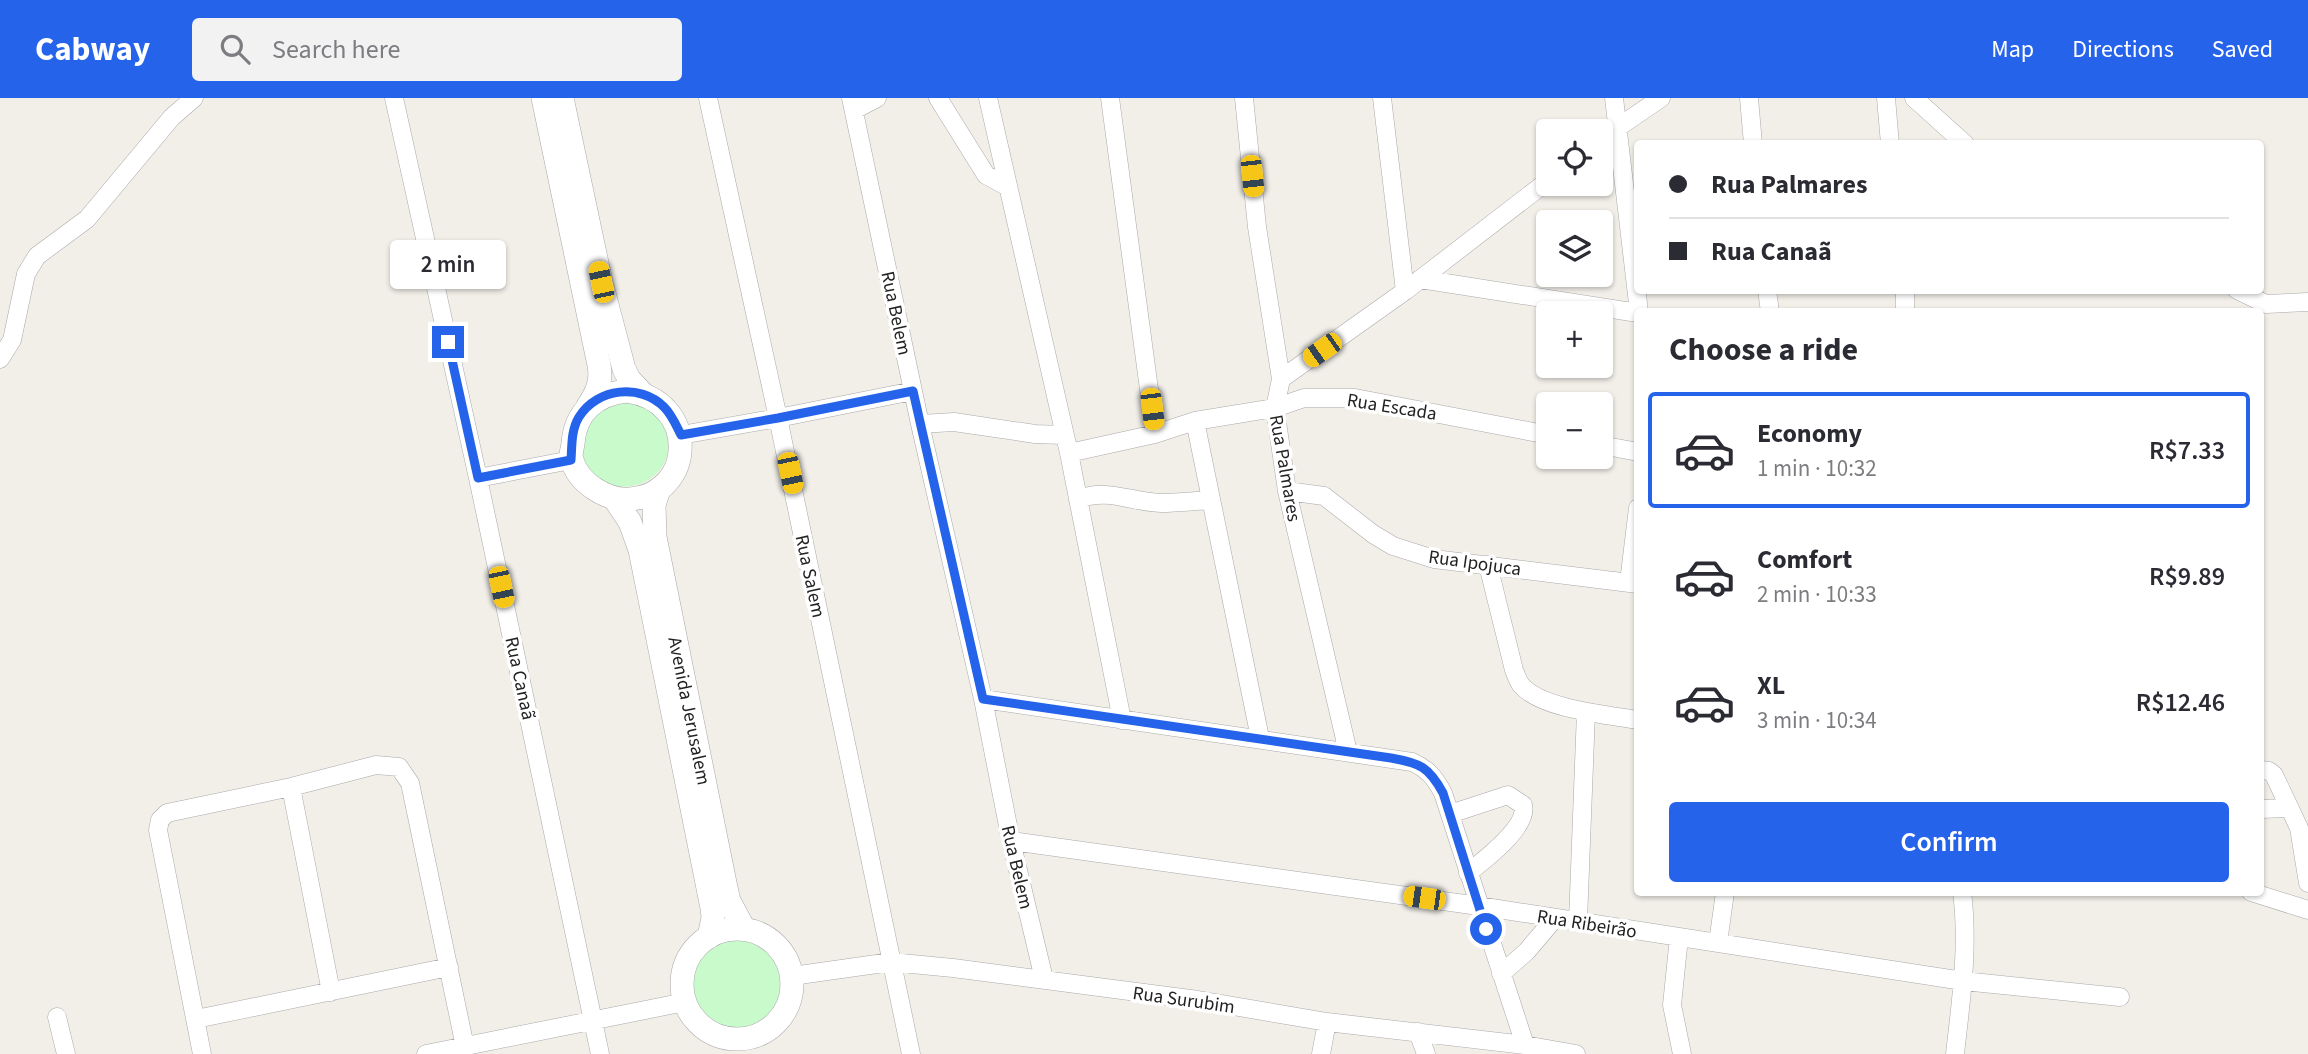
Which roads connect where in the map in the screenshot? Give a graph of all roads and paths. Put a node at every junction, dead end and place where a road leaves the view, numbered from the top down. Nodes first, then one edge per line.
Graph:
1 (194, 98) edge
2 (394, 98) edge
3 (543, 98) edge
4 (562, 98) edge
5 (708, 98) edge
6 (877, 98) edge
7 (938, 98) edge
8 (988, 98) edge
9 (1110, 98) edge
10 (1244, 98) edge
11 (1382, 98) edge
12 (1614, 98) edge
13 (1661, 98) edge
14 (1749, 98) edge
15 (1886, 98) edge
16 (1914, 98) edge
17 (852, 104) edge
18 (1618, 127) junction
19 (1613, 131) edge
20 (1753, 140) edge
21 (1890, 140) edge
22 (1961, 140) edge
23 (1008, 187) junction
24 (1536, 190) edge
25 (1634, 275) edge
26 (1420, 279) junction
27 (1405, 290) junction
28 (2242, 294) edge
29 (2308, 302) edge
30 (2260, 308) edge
31 (1634, 311) edge
32 (0, 359) edge
33 (1281, 379) junction
34 (913, 391) junction
35 (642, 393) junction
36 (588, 406) junction
37 (1275, 408) junction
38 (778, 418) junction
39 (1195, 421) junction
40 (920, 425) junction
41 (1536, 433) edge
42 (1155, 434) junction
43 (681, 435) junction
44 (1063, 435) junction
45 (1613, 447) edge
46 (1634, 451) edge
47 (1069, 453) junction
48 (571, 460) junction
49 (478, 478) junction
50 (659, 489) junction
51 (1287, 491) junction
52 (614, 498) junction
53 (1078, 499) junction
54 (1211, 500) junction
55 (1488, 565) junction
56 (1633, 583) edge
57 (664, 629) junction
58 (983, 699) junction
59 (1586, 712) junction
60 (1634, 719) edge
61 (1122, 720) junction
62 (1260, 738) junction
63 (1348, 752) junction
64 (2264, 770) edge
65 (291, 787) junction
66 (699, 802) junction
67 (2288, 808) junction
68 (2264, 809) edge
69 (1450, 814) junction
70 (1012, 841) junction
71 (1468, 873) junction
72 (2308, 883) edge
73 (1724, 896) edge
74 (1963, 896) edge
75 (2264, 896) edge
76 (1479, 906) junction
77 (2308, 910) edge
78 (1555, 918) junction
79 (1578, 921) junction
80 (744, 929) junction
81 (709, 937) junction
82 (1678, 937) junction
83 (1718, 943) junction
84 (891, 962) junction
85 (449, 967) junction
86 (1501, 974) junction
87 (792, 976) junction
88 (1044, 979) junction
89 (1963, 981) junction
90 (331, 992) junction
91 (2120, 997) dead end
92 (685, 1002) junction
93 (57, 1017) dead end
94 (196, 1019) junction
95 (593, 1022) junction
96 (1327, 1022) junction
97 (768, 1030) junction
98 (1418, 1032) junction
99 (1525, 1045) junction
100 (730, 1046) edge
101 (465, 1047) junction
102 (1487, 1048) edge
103 (437, 1053) edge
104 (66, 1054) edge
105 (202, 1054) edge
106 (600, 1054) edge
107 (767, 1054) edge
108 (911, 1054) edge
109 (1321, 1054) edge
110 (1426, 1054) edge
111 (1576, 1054) edge
112 (1682, 1054) edge
113 (1955, 1054) edge

1 - 32 street
2 - 49 street, Rua Canaã
3 - 36 street
4 - 35 street
5 - 38 street, Rua Salem
6 - 17 street
7 - 23 street
8 - 23 street
9 - 42 street
10 - 33 street, Rua Palmares
11 - 27 street
12 - 18 street
13 - 18 street
14 - 20 street
15 - 21 street
16 - 22 street
17 - 34 street, Rua Belem
18 - 19 street
18 - 25 street
23 - 44 street
24 - 26 street
26 - 27 street
26 - 31 street
27 - 33 street
28 - 30 street
29 - 30 street
33 - 37 street, Rua Palmares
34 - 38 street
34 - 40 street, Rua Belem
35 - 36 street
35 - 43 street
36 - 48 street
37 - 39 street, Rua Escada
37 - 41 street, Rua Escada
37 - 51 street, Rua Palmares
38 - 43 street
38 - 84 street, Rua Salem
39 - 42 street, Rua Escada
39 - 54 street
40 - 44 street
40 - 58 street, Rua Belem
42 - 47 street, Rua Escada
43 - 50 street, Avenida Jerusalem
44 - 47 street
45 - 46 street
47 - 53 street
48 - 49 street
48 - 52 street, Avenida Jerusalem
49 - 95 street, Rua Canaã
50 - 52 street
50 - 57 street, Avenida Jerusalem
51 - 55 street, Rua Ipojuca
51 - 63 street, Rua Palmares
52 - 57 street, Avenida Jerusalem
53 - 54 street
53 - 61 street
54 - 62 street
55 - 56 street, Rua Ipojuca
55 - 59 street
57 - 66 street, Avenida Jerusalem
58 - 61 street
58 - 70 street, Rua Belem
59 - 60 street
59 - 79 street
61 - 62 street
62 - 63 street
63 - 69 street
64 - 67 street
65 - 85 street
65 - 90 street
65 - 94 street
66 - 80 street, Avenida Jerusalem
66 - 81 street, Avenida Jerusalem
67 - 68 street
67 - 72 street
69 - 71 street
69 - 71 street
70 - 76 street, Rua Ribeirão
70 - 88 street, Rua Belem
71 - 76 street
73 - 83 street
74 - 89 street
75 - 77 street
76 - 78 street, Rua Ribeirão
76 - 86 street
78 - 79 street, Rua Ribeirão
78 - 86 street
79 - 82 street, Rua Ribeirão
80 - 81 street
80 - 87 street
81 - 92 street
82 - 83 street, Rua Ribeirão
82 - 112 street
83 - 89 street, Rua Ribeirão
84 - 87 street, Rua Surubim
84 - 88 street, Rua Surubim
84 - 108 street, Rua Salem
85 - 90 street
85 - 101 street
86 - 99 street
87 - 97 street
88 - 96 street, Rua Surubim
89 - 91 street, Rua Ribeirão
89 - 113 street
90 - 94 street
92 - 95 street
92 - 100 street
93 - 104 street
94 - 105 street
95 - 101 street
95 - 106 street, Rua Canaã
96 - 98 street, Rua Surubim
96 - 109 street
97 - 100 street
97 - 107 street
98 - 102 street, Rua Surubim
98 - 110 street
99 - 102 street, Rua Surubim
99 - 111 street, Rua Surubim
101 - 103 street

